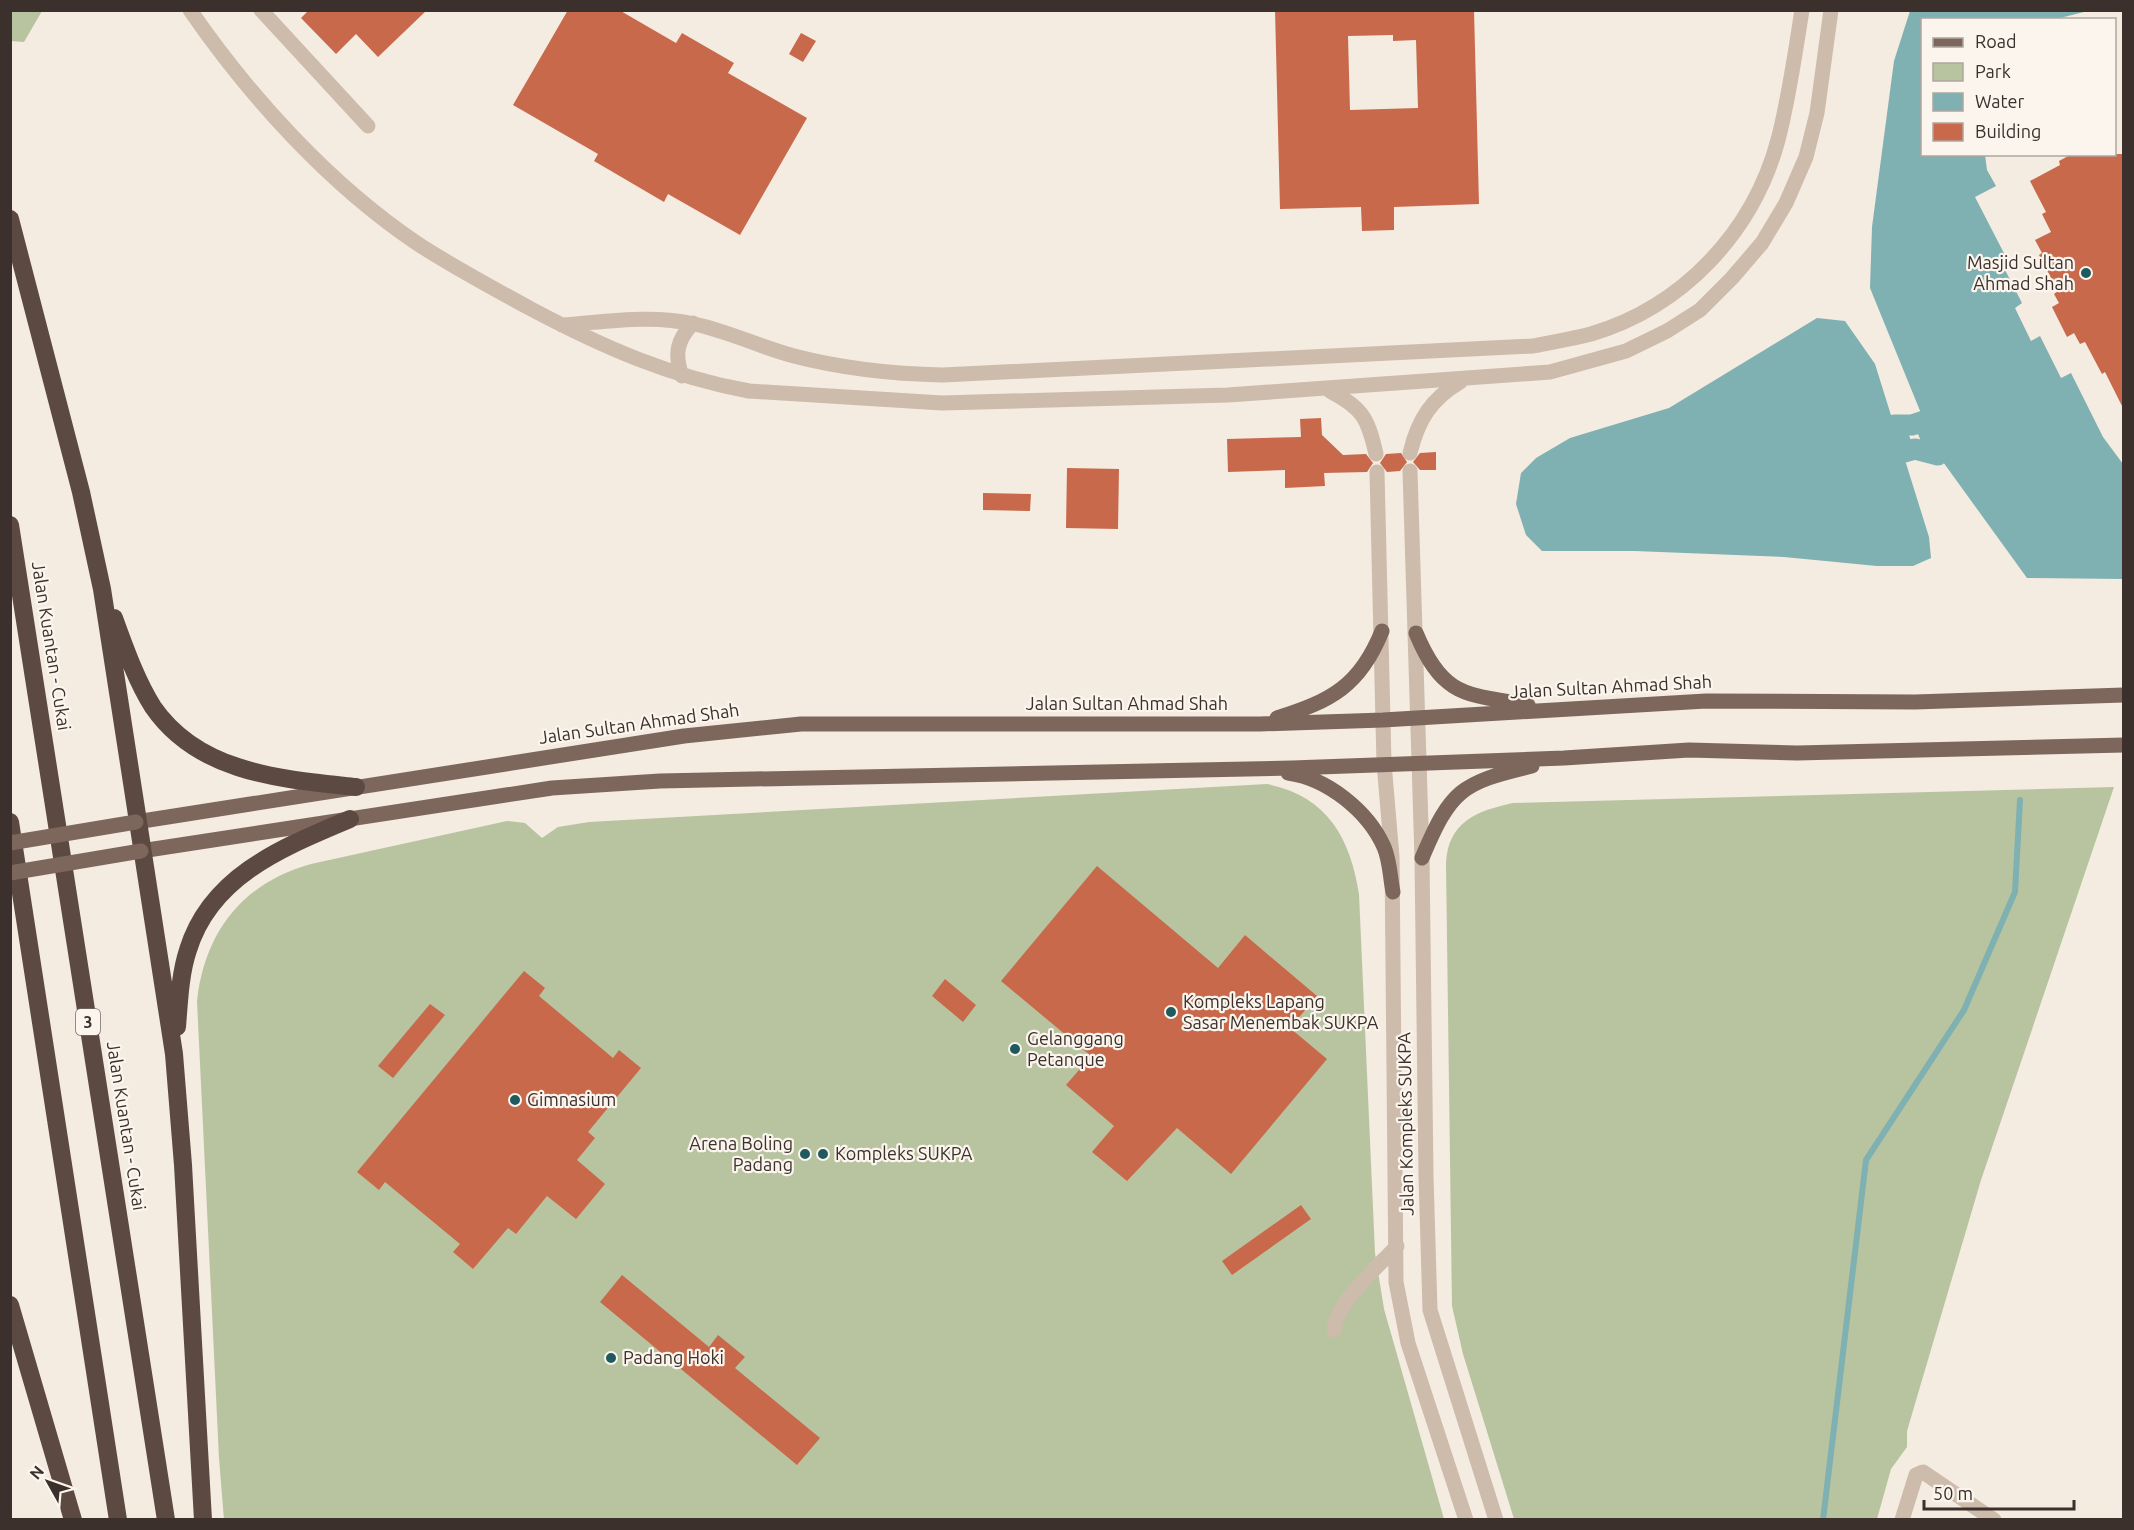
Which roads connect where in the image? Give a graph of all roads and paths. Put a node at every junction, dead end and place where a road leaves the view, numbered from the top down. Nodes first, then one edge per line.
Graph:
1 (190, 10) edge
2 (261, 10) edge
3 (1802, 10) edge
4 (1831, 10) edge
5 (368, 126) dead end
6 (10, 219) edge
7 (693, 323) junction
8 (562, 325) junction
9 (682, 376) junction
10 (1462, 380) junction
11 (1328, 390) junction
12 (1410, 453) dead end
13 (1376, 454) dead end
14 (1410, 471) dead end
15 (1377, 472) dead end
16 (10, 525) edge
17 (102, 589) junction
18 (1382, 631) junction
19 (1416, 633) junction
20 (2124, 695) edge
21 (1554, 709) junction
22 (1418, 718) junction
23 (1383, 720) junction
24 (1260, 723) junction
25 (2124, 745) edge
26 (1564, 758) junction
27 (1420, 762) junction
28 (1384, 764) junction
29 (1253, 769) junction
30 (356, 787) junction
31 (350, 819) junction
32 (10, 822) edge
33 (136, 822) junction
34 (10, 843) edge
35 (141, 851) junction
36 (1422, 858) junction
37 (10, 873) edge
38 (1393, 892) junction
39 (174, 1054) junction
40 (1396, 1246) junction
41 (10, 1305) edge
42 (1334, 1330) dead end
43 (73, 1520) edge
44 (118, 1520) edge
45 (166, 1520) edge
46 (203, 1520) edge
47 (1466, 1520) edge
48 (1496, 1520) edge
49 (1902, 1520) edge
50 (1994, 1520) edge

1 - 8 street
2 - 5 street
3 - 7 street
4 - 10 street
6 - 17 highway
7 - 8 street
7 - 9 street
8 - 9 street
9 - 11 street
10 - 11 street
10 - 12 street
11 - 13 street
14 - 19 street, Jalan Kompleks SUKPA
15 - 18 street, Jalan Kompleks SUKPA
16 - 45 highway, Jalan Kuantan - Cukai / 3
17 - 30 highway
17 - 33 highway
18 - 23 street, Jalan Kompleks SUKPA
18 - 24 main road
19 - 21 main road
19 - 22 street, Jalan Kompleks SUKPA
20 - 21 main road, Jalan Sultan Ahmad Shah
21 - 22 main road, Jalan Sultan Ahmad Shah
22 - 23 main road, Jalan Sultan Ahmad Shah
22 - 27 street, Jalan Kompleks SUKPA
23 - 24 main road, Jalan Sultan Ahmad Shah
23 - 28 street, Jalan Kompleks SUKPA
24 - 30 main road, Jalan Sultan Ahmad Shah
25 - 26 main road
26 - 27 main road
26 - 36 main road
27 - 28 main road
27 - 36 street, Jalan Kompleks SUKPA
28 - 29 main road
28 - 38 street, Jalan Kompleks SUKPA
29 - 31 main road
29 - 38 main road
30 - 33 main road, Jalan Sultan Ahmad Shah
31 - 35 main road
31 - 39 highway
32 - 44 highway
33 - 34 main road, Jalan Sultan Ahmad Shah, bridge
33 - 35 highway
35 - 37 main road, bridge
35 - 39 highway
36 - 48 street, Jalan Kompleks SUKPA
38 - 40 street, Jalan Kompleks SUKPA
39 - 46 highway
40 - 42 street
40 - 47 street, Jalan Kompleks SUKPA
41 - 43 highway
49 - 50 street

